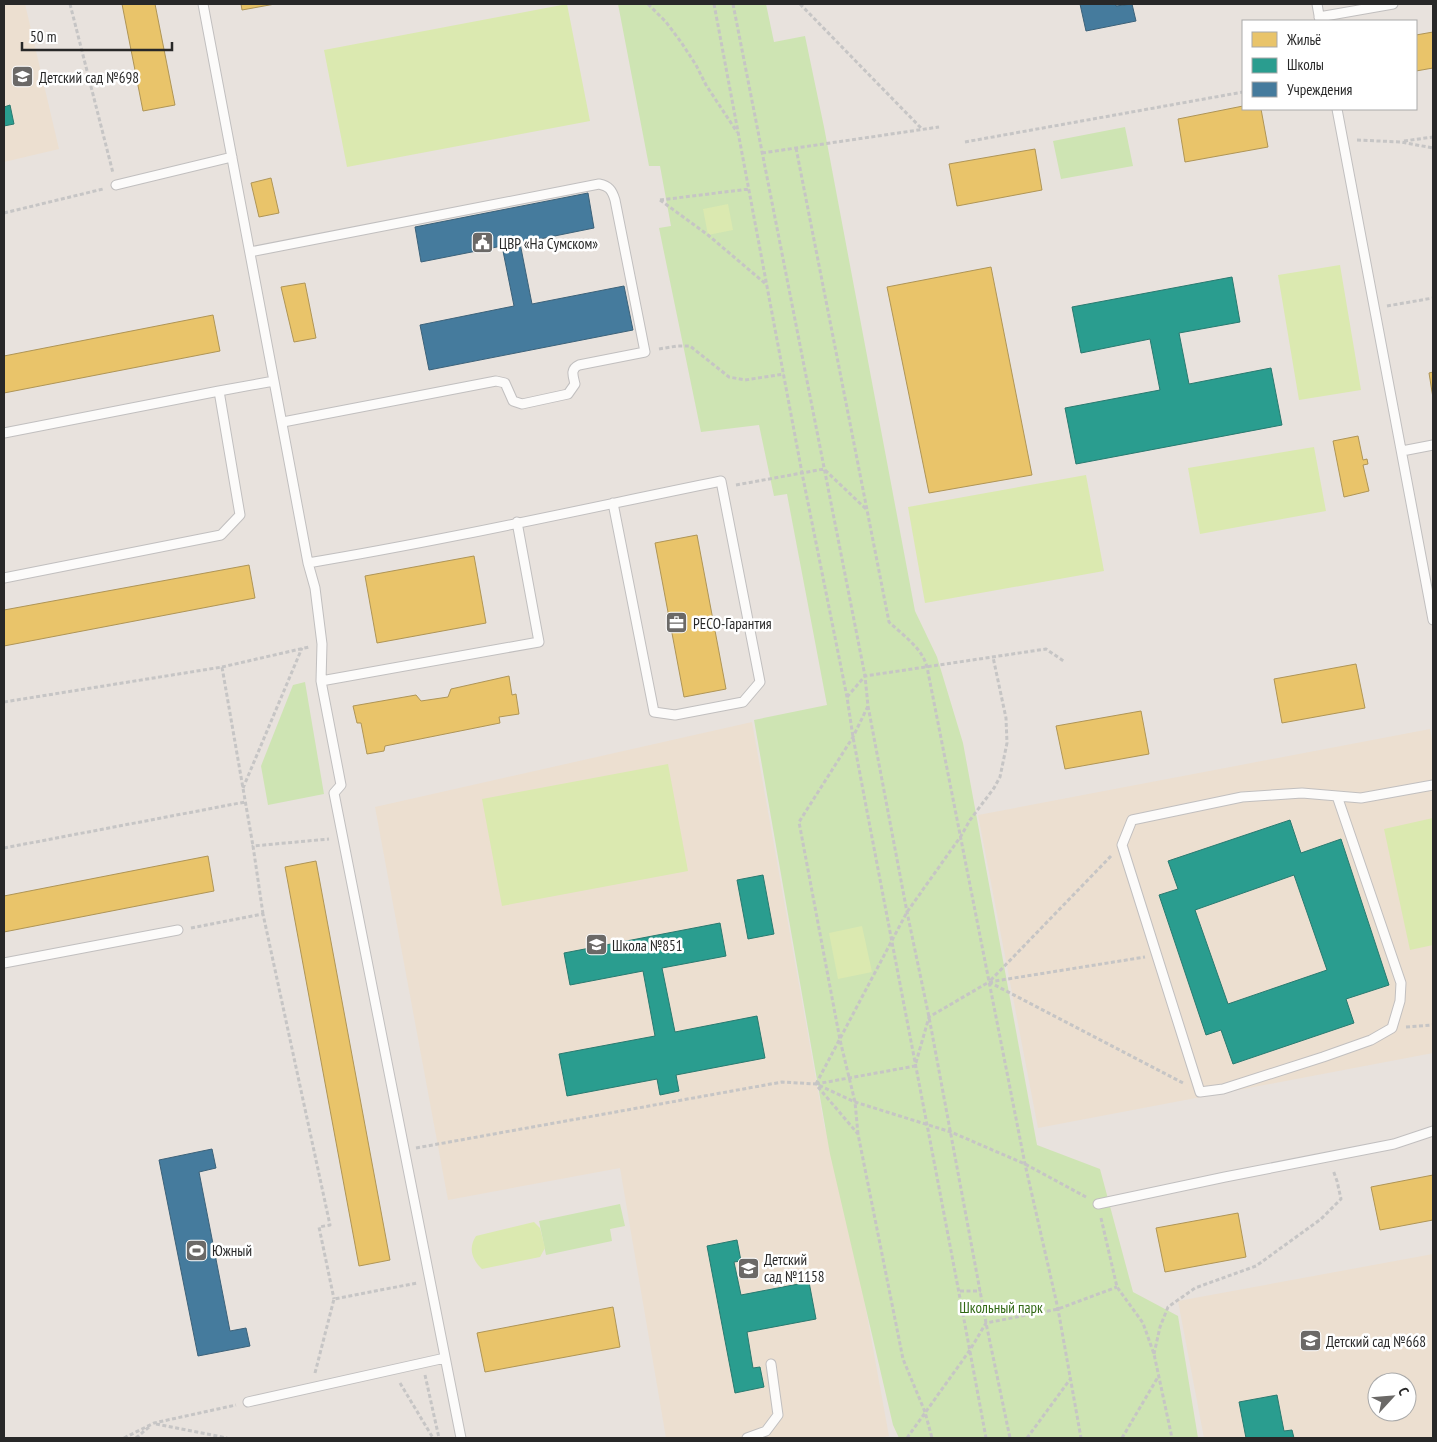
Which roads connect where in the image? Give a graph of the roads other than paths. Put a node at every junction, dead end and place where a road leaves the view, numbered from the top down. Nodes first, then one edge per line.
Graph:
1 (203, 4) edge
2 (1317, 4) edge
3 (1393, 4) edge
4 (1320, 19) edge
5 (1337, 110) edge
6 (232, 157) junction
7 (116, 185) road end
8 (250, 252) junction
9 (274, 381) junction
10 (219, 391) junction
11 (283, 422) junction
12 (4, 433) edge
13 (1433, 445) edge
14 (1402, 451) junction
15 (613, 503) junction
16 (517, 522) junction
17 (308, 563) junction
18 (4, 578) edge
19 (1431, 595) edge
20 (1433, 620) edge
21 (321, 681) junction
22 (1433, 786) edge
23 (1337, 796) junction
24 (178, 930) road end
25 (4, 963) edge
26 (1433, 1131) edge
27 (1098, 1204) road end
28 (445, 1358) junction
29 (771, 1364) dead end
30 (248, 1402) road end
31 (461, 1438) edge
32 (748, 1438) edge

1 - 6 lane
2 - 4 lane
3 - 4 lane
5 - 14 lane
6 - 7 lane
6 - 8 lane
8 - 9 lane
8 - 11 lane
9 - 10 lane
9 - 11 lane
10 - 12 lane
10 - 18 lane
11 - 17 lane
13 - 14 lane
14 - 19 lane
15 - 15 lane
15 - 16 lane
16 - 17 lane
16 - 21 lane
17 - 21 lane
19 - 20 lane
21 - 28 lane
22 - 23 lane
23 - 23 lane
24 - 25 lane
26 - 27 lane
28 - 30 lane
28 - 31 lane
29 - 32 lane

